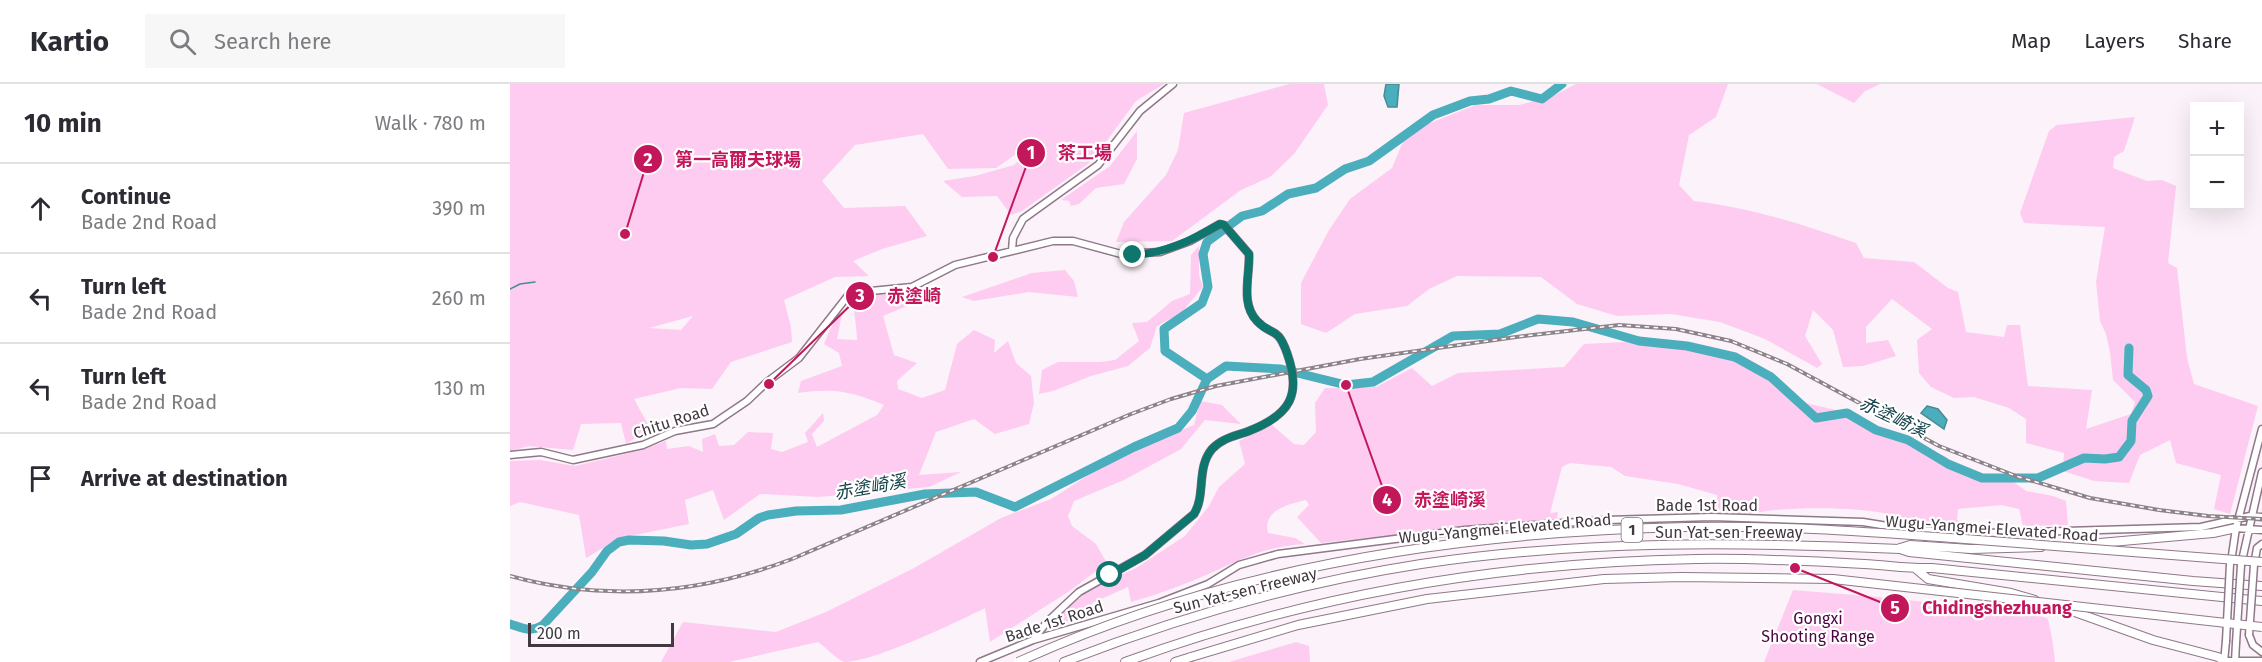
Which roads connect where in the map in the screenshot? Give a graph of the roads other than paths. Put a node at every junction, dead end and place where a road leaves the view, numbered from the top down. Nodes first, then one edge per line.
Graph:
1 (1173, 84) edge
2 (1012, 250) junction
3 (2262, 429) edge
4 (510, 455) edge
5 (2262, 472) edge
6 (2250, 516) junction
7 (2262, 517) edge
8 (2238, 519) junction
9 (2236, 528) junction
10 (2248, 529) junction
11 (2262, 530) edge
12 (2262, 544) edge
13 (1900, 549) junction
14 (2258, 563) edge
15 (1916, 569) junction
16 (2262, 586) edge
17 (2262, 601) edge
18 (2262, 627) edge
19 (1033, 640) junction
20 (2262, 652) edge
21 (2224, 661) edge
22 (2262, 661) edge
23 (980, 662) edge
24 (1018, 662) edge
25 (1064, 662) edge
26 (1125, 662) edge
27 (1175, 662) edge
28 (2235, 662) edge

1 - 2 street
2 - 4 street, Chitu Road
2 - 19 street, Chitu Road
3 - 8 street
5 - 6 street
6 - 7 street, Bade 1st Road
6 - 8 street, Bade 1st Road
6 - 10 street
8 - 9 street
8 - 19 street, Bade 1st Road
9 - 10 street
9 - 13 highway
9 - 21 street, bridge
10 - 11 street
10 - 28 street, bridge
12 - 14 street
13 - 16 highway, Sun Yat-sen Freeway / 1
13 - 25 highway, Sun Yat-sen Freeway / 1
14 - 20 street, bridge
14 - 24 highway, Wugu-Yangmei Elevated Road / 1, bridge
15 - 17 highway, Sun Yat-sen Freeway / 1
15 - 21 highway
15 - 26 highway, Sun Yat-sen Freeway / 1
18 - 27 highway, bridge
19 - 23 street, Bade 1st Road
21 - 28 street
22 - 28 street

